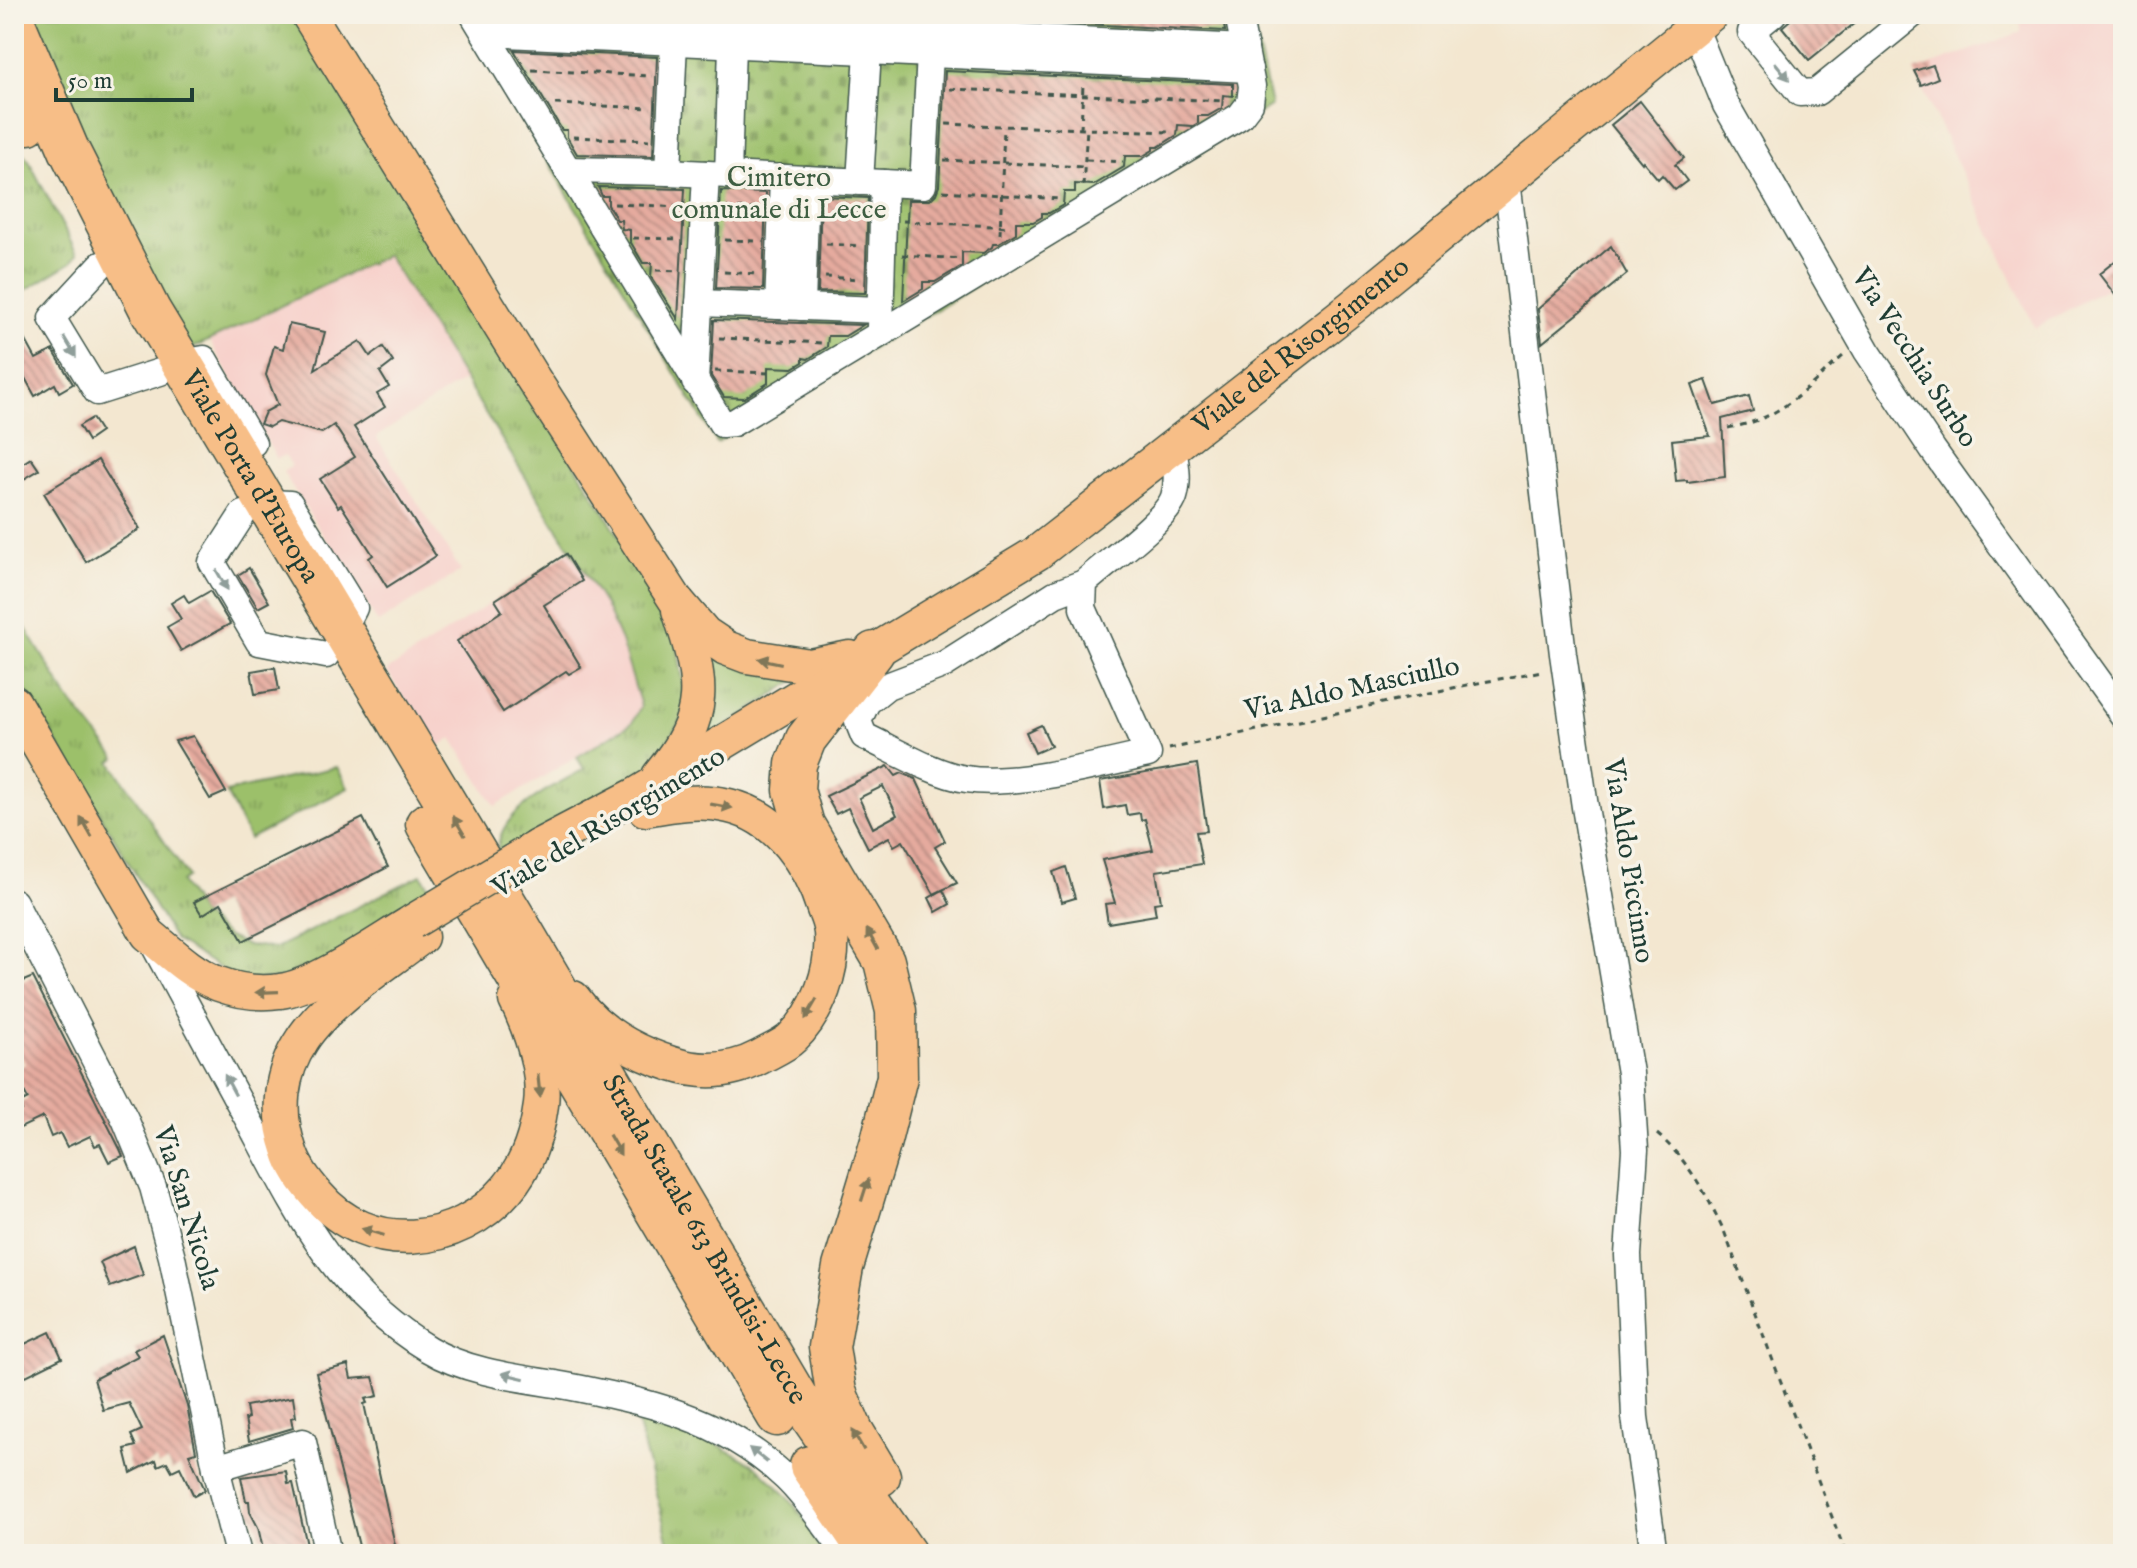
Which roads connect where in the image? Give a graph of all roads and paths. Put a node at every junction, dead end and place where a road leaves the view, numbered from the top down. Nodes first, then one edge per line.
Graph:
1 (27, 14) edge
2 (308, 14) edge
3 (534, 14) edge
4 (1238, 14) edge
5 (1773, 14) edge
6 (1913, 14) edge
7 (1698, 19) edge
8 (14, 21) edge
9 (479, 24) edge
10 (674, 42) junction
11 (732, 45) junction
12 (868, 51) junction
13 (930, 54) junction
14 (1247, 58) junction
15 (1084, 61) junction
16 (506, 68) junction
17 (672, 77) junction
18 (24, 79) edge
19 (928, 88) junction
20 (1082, 96) junction
21 (527, 103) junction
22 (1250, 103) junction
23 (671, 109) junction
24 (22, 116) edge
25 (926, 123) junction
26 (1004, 126) junction
27 (1084, 129) junction
28 (1212, 133) junction
29 (547, 136) junction
30 (669, 141) junction
31 (1003, 162) junction
32 (1084, 167) junction
33 (567, 170) junction
34 (698, 173) junction
35 (795, 178) junction
36 (899, 179) junction
37 (1507, 180) junction
38 (1002, 196) junction
39 (587, 204) junction
40 (1085, 204) junction
41 (697, 207) junction
42 (794, 211) junction
43 (892, 218) junction
44 (1000, 227) junction
45 (1014, 227) dead end
46 (608, 237) junction
47 (696, 239) junction
48 (792, 242) junction
49 (890, 251) junction
50 (999, 262) junction
51 (101, 265) junction
52 (627, 269) junction
53 (694, 271) junction
54 (791, 276) junction
55 (881, 280) junction
56 (699, 303) junction
57 (790, 307) junction
58 (880, 328) junction
59 (697, 337) junction
60 (1861, 340) junction
61 (171, 368) junction
62 (692, 372) junction
63 (812, 375) junction
64 (1728, 428) dead end
65 (1173, 448) junction
66 (1084, 583) junction
67 (675, 599) junction
68 (874, 652) junction
69 (1565, 667) junction
70 (14, 703) edge
71 (2123, 715) edge
72 (1148, 754) junction
73 (640, 802) junction
74 (14, 902) edge
75 (502, 925) junction
76 (416, 930) junction
77 (148, 934) junction
78 (1633, 1113) junction
79 (266, 1153) junction
80 (216, 1468) junction
81 (238, 1554) edge
82 (328, 1554) edge
83 (847, 1554) edge
84 (870, 1554) edge
85 (906, 1554) edge
86 (928, 1554) edge
87 (1654, 1554) edge
88 (1846, 1554) edge

1 - 18 main road
2 - 67 main road
3 - 14 street
4 - 14 street
5 -> 6 street
7 - 37 main road, Viale del Risorgimento
7 - 60 street, Via Vecchia Surbo
8 - 18 highway, Viale Porta d'Europa
9 - 10 street
9 - 16 street
10 - 11 street
10 - 17 street
11 - 12 street
11 - 34 street
12 - 13 street
12 - 36 street
13 - 15 street
13 - 19 street
14 - 15 street
14 - 22 street
15 - 20 path
16 - 17 path
16 - 21 street
17 - 23 street
18 - 24 highway, Viale Porta d'Europa
18 - 61 highway, Viale Porta d'Europa
19 - 20 path
19 - 25 street
20 - 22 path
20 - 27 path
21 - 23 path
21 - 29 street
22 - 28 street
23 - 30 street
24 - 51 highway, Viale Porta d'Europa
25 - 26 path
25 - 36 street
26 - 27 path
26 - 31 path
27 - 28 path
27 - 32 path
28 - 40 street
29 - 30 path
29 - 33 street
30 - 34 street
31 - 32 path
31 - 36 path
31 - 38 path
32 - 40 path
33 - 34 street
33 - 39 street
34 - 35 street
34 - 41 street
35 - 36 street
35 - 42 street
36 - 38 path
36 - 43 street
37 - 65 main road, Viale del Risorgimento
37 - 69 street, Via Aldo Piccinno
38 - 40 path
38 - 44 path
39 - 41 path
39 - 46 street
40 - 50 street
41 - 42 path
41 - 47 street
42 - 43 path
42 - 48 street
43 - 44 path
43 - 49 street
44 - 45 path
44 - 50 path
46 - 47 path
46 - 52 street
47 - 48 path
47 - 53 street
48 - 49 path
48 - 54 street
49 - 50 path
49 - 55 street
49 - 58 street
50 - 58 street
51 - 61 highway, Viale Porta d'Europa
51 -> 61 street
52 - 53 path
52 - 62 street
53 - 54 path
53 - 56 street
53 - 62 street
54 - 55 path
54 - 57 street
55 - 58 street
56 - 57 street
56 - 59 street
57 - 58 street
58 - 59 path
58 - 63 street
59 - 62 street
60 - 64 path
60 - 71 street, Via Vecchia Surbo
61 - 75 highway, Viale Porta d'Europa
62 - 63 path
62 - 63 street
65 - 66 street
65 - 68 main road, Viale del Risorgimento
66 - 72 street
66 - 72 street
68 -> 67 main road
67 - 73 main road
68 - 73 main road, Viale del Risorgimento
86 -> 68 highway
69 - 72 path, Via Aldo Masciullo
69 - 78 street, Via Aldo Piccinno
77 -> 70 main road
73 -> 75 main road
73 - 76 main road, Viale del Risorgimento
74 - 80 street, Via San Nicola
75 -> 76 main road
75 -> 84 highway, Strada Statale 613 Brindisi-Lecce
75 - 85 highway, Strada Statale 613 Brindisi-Lecce
76 -> 77 main road
76 - 79 street
79 -> 77 street
78 - 87 street, Via Aldo Piccinno
78 - 88 path
83 -> 79 street
80 - 81 street, Via San Nicola
80 - 82 street

